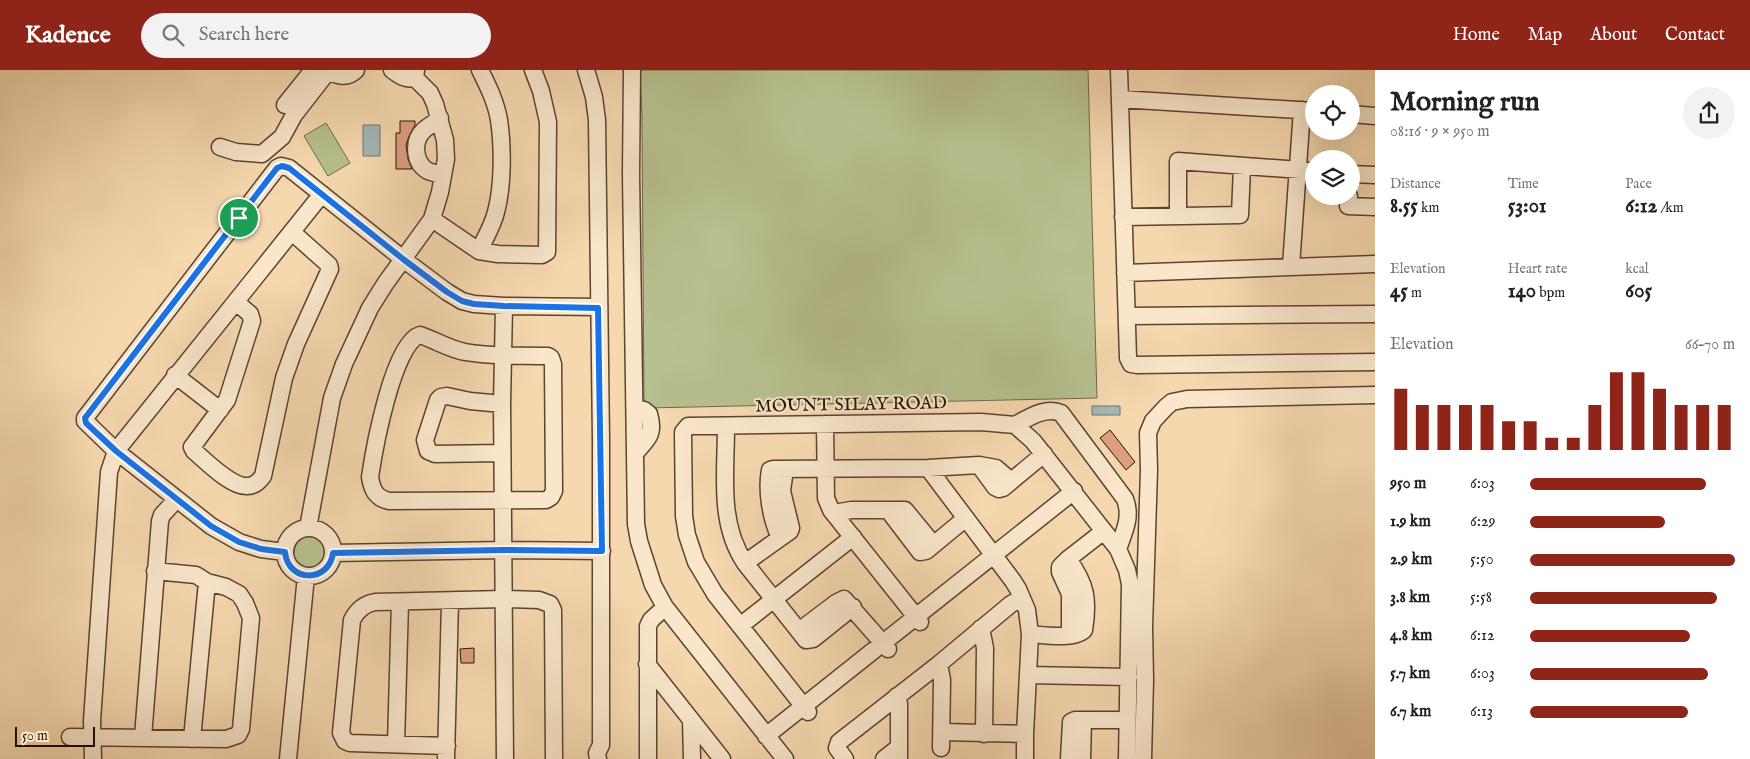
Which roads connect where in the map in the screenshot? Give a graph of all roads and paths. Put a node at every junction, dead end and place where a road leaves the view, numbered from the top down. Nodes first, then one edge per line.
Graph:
1 (324, 70) edge
2 (356, 70) edge
3 (392, 70) edge
4 (480, 70) edge
5 (533, 70) edge
6 (586, 70) edge
7 (632, 70) edge
8 (1119, 70) edge
9 (416, 74) edge
10 (1120, 99) junction
11 (285, 106) dead end
12 (1305, 111) edge
13 (1360, 115) edge
14 (1375, 116) edge
15 (440, 118) junction
16 (1305, 127) edge
17 (220, 146) dead end
18 (1242, 166) junction
19 (1297, 170) junction
20 (1305, 170) edge
21 (1360, 174) edge
22 (443, 175) junction
23 (1375, 175) edge
24 (322, 194) junction
25 (1348, 205) edge
26 (1375, 208) edge
27 (1178, 216) junction
28 (1123, 217) junction
29 (432, 219) junction
30 (292, 232) junction
31 (479, 250) junction
32 (403, 259) junction
33 (1375, 264) edge
34 (1291, 266) junction
35 (1125, 272) junction
36 (236, 302) junction
37 (504, 306) junction
38 (598, 308) junction
39 (1375, 314) edge
40 (1127, 316) junction
41 (502, 356) junction
42 (1375, 362) edge
43 (175, 375) junction
44 (1375, 395) edge
45 (502, 404) junction
46 (220, 410) junction
47 (825, 424) junction
48 (1015, 425) junction
49 (726, 427) junction
50 (116, 451) junction
51 (502, 453) junction
52 (1044, 454) junction
53 (826, 468) junction
54 (928, 468) junction
55 (1076, 494) junction
56 (176, 500) junction
57 (504, 501) junction
58 (834, 513) junction
59 (966, 518) junction
60 (308, 528) junction
61 (1104, 531) junction
62 (852, 537) junction
63 (1118, 549) junction
64 (504, 550) junction
65 (602, 551) junction
66 (285, 552) junction
67 (333, 553) junction
68 (995, 557) junction
69 (745, 563) junction
70 (156, 571) junction
71 (306, 576) junction
72 (207, 582) junction
73 (1022, 598) junction
74 (504, 599) junction
75 (773, 600) junction
76 (450, 601) junction
77 (400, 602) junction
78 (665, 607) junction
79 (918, 619) junction
80 (740, 626) junction
81 (981, 628) junction
82 (1030, 634) junction
83 (886, 646) junction
84 (647, 664) junction
85 (939, 664) junction
86 (1028, 676) junction
87 (1128, 677) junction
88 (897, 696) junction
89 (806, 709) junction
90 (691, 720) junction
91 (1083, 720) junction
92 (1128, 720) junction
93 (984, 734) junction
94 (1024, 734) junction
95 (92, 736) junction
96 (70, 737) dead end
97 (144, 737) junction
98 (192, 739) junction
99 (769, 739) junction
100 (396, 744) junction
101 (446, 752) edge
102 (899, 753) edge
103 (93, 759) edge
104 (288, 759) edge
105 (505, 759) edge
106 (554, 759) edge
107 (598, 759) edge
108 (648, 759) edge
109 (692, 759) edge
110 (722, 759) edge
111 (785, 759) edge
112 (845, 759) edge
113 (884, 759) edge
114 (1025, 759) edge
115 (1069, 759) edge
116 (1082, 759) edge
117 (1127, 759) edge
118 (1143, 759) edge

1 - 2 street
1 - 11 street
1 - 17 street
3 - 9 street
4 - 31 street
5 - 31 street
6 - 38 street
7 - 78 street
8 - 10 street
9 - 15 street
10 - 12 street
10 - 28 street
13 - 14 street
15 - 22 street
15 - 22 street
16 - 19 street
18 - 19 street
18 - 27 street
18 - 27 street
19 - 20 street
19 - 34 street
21 - 23 street
22 - 29 street
24 - 30 street
24 - 32 street
24 - 50 street
25 - 26 street
27 - 28 street
28 - 35 street
29 - 31 street
29 - 32 street
30 - 36 street
30 - 46 street
32 - 37 street
32 - 60 street
33 - 34 street
34 - 35 street
35 - 40 street
36 - 43 street
36 - 46 street
37 - 38 street
37 - 41 street
38 - 65 street
39 - 40 street
40 - 42 street
41 - 45 street
41 - 57 street
41 - 57 street
43 - 46 street
43 - 50 street
44 - 118 street
45 - 51 street
45 - 51 street
47 - 48 street, MOUNT SILAY ROAD
47 - 49 street, MOUNT SILAY ROAD
47 - 53 street
48 - 52 street
48 - 63 street
49 - 69 street
49 - 80 street, MOUNT SILAY ROAD
50 - 56 street
50 - 95 street
51 - 57 street
52 - 54 street
52 - 55 street
53 - 54 street
53 - 58 street
53 - 69 street
54 - 59 street
55 - 61 street
55 - 68 street
56 - 66 street
56 - 70 street
57 - 64 street
58 - 59 street
58 - 62 street
59 - 68 street
60 - 66 street
60 - 67 street
61 - 63 street
61 - 82 street
62 - 75 street
62 - 79 street
63 - 87 street
64 - 65 street
64 - 67 street
64 - 74 street
65 - 107 street
66 - 71 street
67 - 71 street
68 - 73 street
68 - 79 street
69 - 75 street
70 - 72 street
70 - 97 street
71 - 104 street
72 - 98 street
72 - 98 street
73 - 81 street
73 - 82 street
74 - 76 street
74 - 105 street
74 - 106 street
75 - 80 street
75 - 83 street
76 - 77 street
76 - 101 street
77 - 100 street
77 - 100 street
78 - 84 street
78 - 99 street
79 - 83 street
80 - 89 street
81 - 85 street
81 - 93 street
82 - 86 street
83 - 89 street
84 - 90 street
84 - 108 street
85 - 88 street
85 - 93 street
86 - 87 street
86 - 94 street
87 - 92 street
88 - 102 street
88 - 112 street
89 - 99 street
90 - 109 street
90 - 110 street
91 - 92 street
91 - 115 street
91 - 116 street
92 - 117 street
93 - 94 street
94 - 114 street
95 - 96 street
95 - 97 street
95 - 103 street
97 - 98 street
99 - 111 street
100 - 101 street
102 - 113 street

